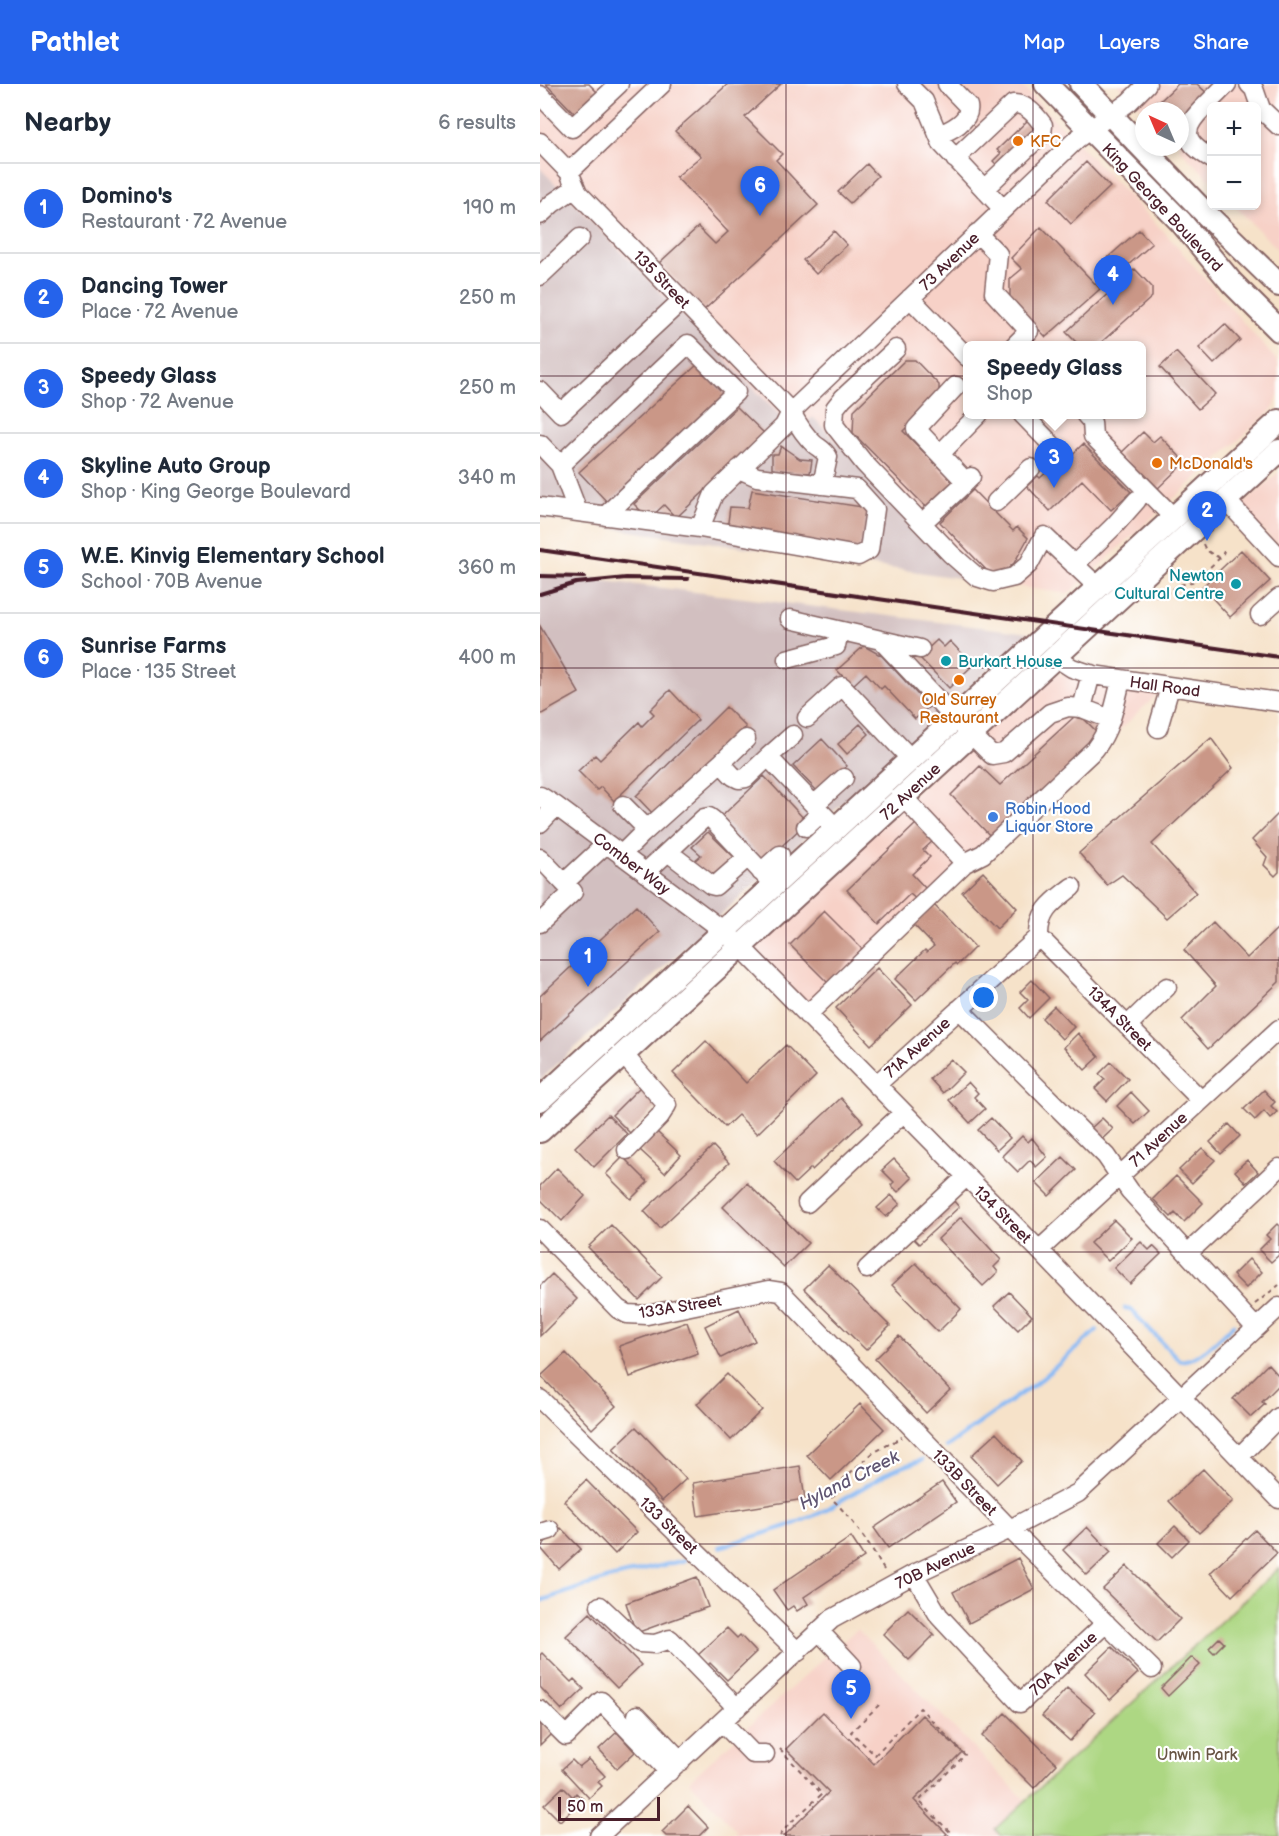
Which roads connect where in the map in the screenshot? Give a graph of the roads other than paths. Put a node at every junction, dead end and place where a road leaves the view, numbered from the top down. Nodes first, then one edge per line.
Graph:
1 (662, 84) edge
2 (907, 84) edge
3 (947, 84) edge
4 (1046, 84) edge
5 (1081, 84) edge
6 (1227, 84) edge
7 (1249, 84) edge
8 (609, 87) edge
9 (1152, 92) edge
10 (540, 95) edge
11 (1257, 102) edge
12 (1111, 115) junction
13 (1261, 118) edge
14 (1279, 126) edge
15 (1091, 129) junction
16 (938, 135) junction
17 (540, 142) edge
18 (1207, 156) edge
19 (955, 159) junction
20 (572, 180) junction
21 (984, 189) junction
22 (1207, 206) edge
23 (1003, 209) junction
24 (1211, 210) edge
25 (540, 215) edge
26 (977, 233) junction
27 (580, 238) dead end
28 (540, 276) edge
29 (1279, 285) edge
30 (910, 298) junction
31 (682, 300) junction
32 (1279, 330) edge
33 (1018, 341) edge
34 (896, 349) dead end
35 (963, 353) edge
36 (826, 378) junction
37 (956, 386) dead end
38 (540, 391) edge
39 (843, 398) junction
40 (791, 412) junction
41 (974, 419) edge
42 (1027, 419) edge
43 (1077, 419) edge
44 (1089, 419) edge
45 (1279, 421) edge
46 (1093, 436) junction
47 (540, 444) edge
48 (1055, 448) dead end
49 (1279, 451) edge
50 (940, 454) junction
51 (560, 465) junction
52 (1030, 468) dead end
53 (739, 469) junction
54 (822, 485) junction
55 (1137, 500) dead end
56 (1226, 500) junction
57 (996, 502) dead end
58 (540, 507) edge
59 (578, 512) junction
60 (605, 516) junction
61 (1174, 518) junction
62 (922, 523) junction
63 (700, 528) junction
64 (1279, 557) edge
65 (1074, 565) junction
66 (1098, 587) junction
67 (1279, 598) edge
68 (1260, 615) dead end
69 (790, 619) dead end
70 (839, 630) junction
71 (881, 640) junction
72 (920, 649) dead end
73 (1055, 657) junction
74 (787, 659) dead end
75 (1091, 674) junction
76 (1121, 680) junction
77 (1170, 687) junction
78 (1279, 702) edge
79 (1082, 708) junction
80 (951, 714) junction
81 (807, 718) dead end
82 (1110, 719) junction
83 (1158, 728) dead end
84 (793, 735) dead end
85 (971, 735) junction
86 (746, 740) dead end
87 (768, 757) junction
88 (911, 759) junction
89 (721, 763) junction
90 (844, 778) dead end
91 (540, 796) edge
92 (903, 797) junction
93 (623, 805) dead end
94 (556, 806) junction
95 (824, 815) junction
96 (540, 822) edge
97 (806, 827) dead end
98 (647, 829) junction
99 (606, 844) junction
100 (668, 852) junction
101 (621, 855) junction
102 (780, 855) dead end
103 (748, 857) junction
104 (540, 858) edge
105 (965, 863) junction
106 (645, 873) junction
107 (768, 878) junction
108 (564, 883) junction
109 (1071, 887) dead end
110 (540, 923) edge
111 (724, 931) junction
112 (1039, 937) junction
113 (741, 947) junction
114 (1167, 987) dead end
115 (959, 1010) junction
116 (807, 1015) junction
117 (1127, 1026) junction
118 (1279, 1029) edge
119 (623, 1054) junction
120 (876, 1085) junction
121 (540, 1100) edge
122 (1200, 1100) junction
123 (903, 1113) junction
124 (540, 1131) edge
125 (627, 1150) dead end
126 (1279, 1168) edge
127 (1119, 1175) junction
128 (966, 1177) junction
129 (807, 1203) dead end
130 (543, 1239) edge
131 (1039, 1250) junction
132 (1188, 1253) junction
133 (867, 1269) dead end
134 (781, 1292) joint
135 (1279, 1307) edge
136 (1256, 1328) junction
137 (1180, 1397) junction
138 (540, 1399) edge
139 (1279, 1417) edge
140 (1239, 1457) junction
141 (1279, 1498) edge
142 (1010, 1529) junction
143 (914, 1574) junction
144 (600, 1606) dead end
145 (1106, 1623) junction
146 (819, 1631) junction
147 (798, 1652) junction
148 (852, 1666) dead end
149 (1152, 1669) dead end
150 (737, 1708) junction
151 (540, 1710) edge
152 (637, 1716) dead end
153 (722, 1722) junction
154 (772, 1752) road end
155 (675, 1767) junction
156 (599, 1836) edge

1 - 20 street
2 - 16 street
3 - 16 street
4 - 15 main road, King George Boulevard
5 - 12 main road, King George Boulevard
6 - 18 street
7 - 11 street
8 - 10 street
9 - 12 street, 73 Avenue
12 - 15 street, 73 Avenue
12 - 22 main road, King George Boulevard
13 - 14 street
15 - 23 street, 73 Avenue
15 - 32 main road, King George Boulevard
16 - 19 street
17 - 20 street, 135 Street
19 - 21 street
19 - 21 street
20 - 25 street
20 - 31 street, 135 Street
21 - 23 street
23 - 26 street, 73 Avenue
24 - 29 main road, King George Boulevard
26 - 30 street, 73 Avenue
26 - 33 street
27 - 28 street
30 - 35 street
30 - 36 street, 73 Avenue
31 - 38 street
31 - 40 street, 135 Street
34 - 39 street
36 - 39 street
36 - 40 street, 73 Avenue
37 - 50 street
39 - 62 street
40 - 53 street, 73 Avenue
40 - 54 street, 135 Street
41 - 50 street
42 - 48 street
43 - 46 street
44 - 46 street
45 - 61 main road, 72 Avenue
46 - 61 street
47 - 51 street
49 - 56 main road, 72 Avenue
50 - 62 street
51 - 59 street
51 - 60 street
52 - 57 street
53 - 54 street
53 - 63 street, 73 Avenue
54 - 63 street
55 - 65 street
56 - 64 street
56 - 73 main road, 72 Avenue
58 - 59 street
59 - 60 street
60 - 63 street
61 - 66 main road, 72 Avenue
62 - 65 street
65 - 66 street
66 - 80 main road, 72 Avenue
67 - 68 street
69 - 70 street
70 - 71 street
70 - 74 street
71 - 72 street
71 - 80 street
73 - 75 street, Hall Road
73 - 85 main road, 72 Avenue
75 - 76 street, Hall Road
75 - 79 street
76 - 77 street, Hall Road
76 - 82 street
77 - 78 street, Hall Road
77 - 83 street
79 - 82 street
79 - 85 street
80 - 85 street
80 - 88 main road, 72 Avenue
81 - 88 street
82 - 105 street
84 - 87 street
85 - 92 main road, 72 Avenue
86 - 89 street
87 - 89 street
87 - 95 street
88 - 95 main road, 72 Avenue
89 - 98 street
90 - 95 street
91 - 94 street, Comber Way
92 - 105 street
92 - 113 main road, 72 Avenue
93 - 98 street
94 - 96 street
94 - 99 street, Comber Way
95 - 97 street
95 - 107 main road, 72 Avenue
98 - 101 street
99 - 101 street, Comber Way
99 - 108 street
100 - 103 street
100 - 103 street
100 - 106 street
101 - 106 street, Comber Way
102 - 107 street
103 - 107 street
104 - 108 street
105 - 116 street
106 - 111 street, Comber Way
107 - 111 main road, 72 Avenue
108 - 110 street
109 - 112 street
111 - 113 street, 134 Street
111 - 121 main road, 72 Avenue
112 - 115 street, 71A Avenue
112 - 117 street, 134A Street
113 - 116 street, 134 Street
113 - 119 main road, 72 Avenue
114 - 117 street
115 - 120 street, 71A Avenue
115 - 127 street
116 - 120 street, 134 Street
117 - 122 street, 134A Street
118 - 122 street, 71 Avenue
119 - 124 main road, 72 Avenue
119 - 125 street
120 - 123 street, 134 Street
122 - 127 street, 71 Avenue
123 - 128 street, 134 Street
123 - 129 street
126 - 132 street
127 - 131 street, 71 Avenue
127 - 132 street
128 - 131 street, 134 Street
128 - 133 street
130 - 134 street, 133A Street
131 - 137 street, 134 Street
132 - 136 street
134 - 142 street, 133B Street
135 - 136 street, 70B Avenue
136 - 137 street, 70B Avenue
137 - 140 street, 134 Street
137 - 142 street, 70B Avenue
138 - 147 street, 133 Street
139 - 140 street
140 - 141 street, 134 Street
142 - 143 street, 70B Avenue
142 - 145 street, 133B Street
143 - 145 street, 70A Avenue
143 - 146 street, 70B Avenue
144 - 150 street
145 - 149 street, 133B Street
146 - 147 street, 70B Avenue
146 - 148 street
147 - 150 street, 70B Avenue
150 - 153 street, 70B Avenue
151 - 155 street
152 - 155 street
153 - 154 street
153 - 155 street, 70B Avenue
155 - 156 street, 70B Avenue

